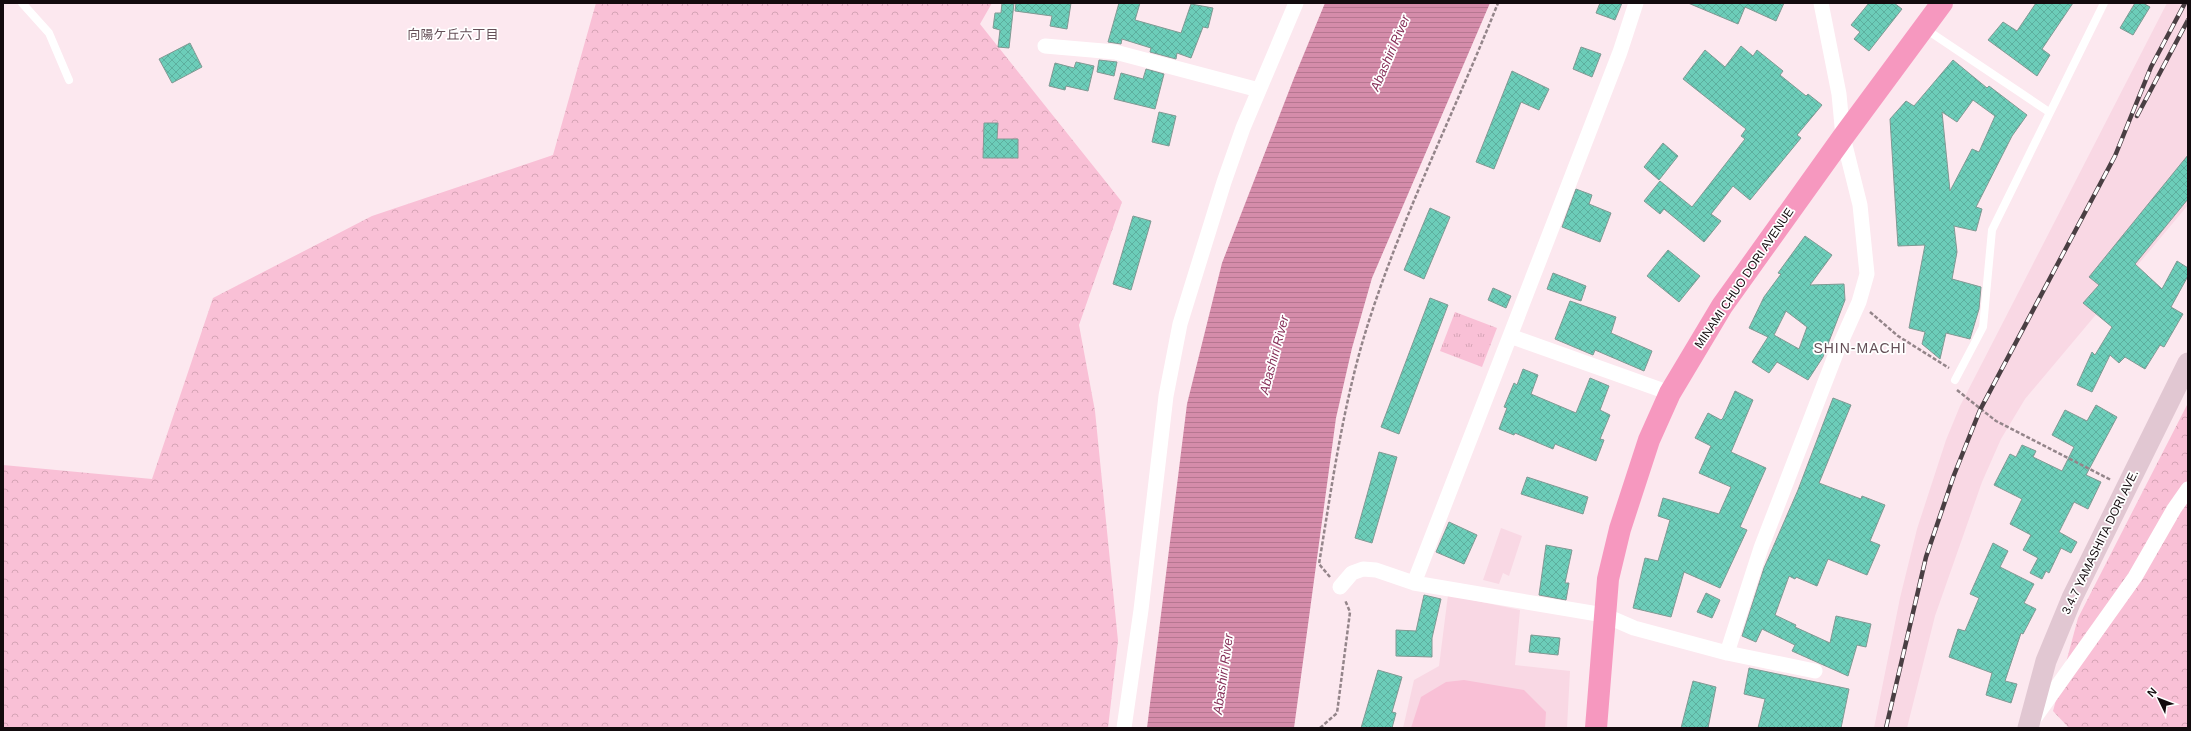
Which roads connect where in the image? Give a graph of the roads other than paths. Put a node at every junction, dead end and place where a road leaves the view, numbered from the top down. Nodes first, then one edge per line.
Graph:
1 (22, 3) edge
2 (1296, 3) edge
3 (1636, 3) edge
4 (1821, 3) edge
5 (1942, 3) edge
6 (2104, 3) edge
7 (1923, 28) junction
8 (1046, 46) dead end
9 (69, 80) dead end
10 (1259, 90) junction
11 (2049, 112) junction
12 (1843, 137) junction
13 (1510, 336) junction
14 (2188, 363) edge
15 (1955, 380) road end
16 (1670, 393) junction
17 (2188, 489) edge
18 (1414, 583) junction
19 (1340, 587) road end
20 (1604, 615) junction
21 (1727, 654) junction
22 (1815, 671) dead end
23 (1124, 728) edge
24 (1596, 728) edge
25 (2028, 728) edge

1 - 9 lane
2 - 10 street
3 - 13 street
4 - 12 street
5 - 7 highway, MINAMI CHUO DORI AVENUE
6 - 11 lane
7 - 11 lane
7 - 12 highway, MINAMI CHUO DORI AVENUE
8 - 10 street
10 - 23 street
11 - 15 lane
12 - 16 highway, MINAMI CHUO DORI AVENUE
12 - 21 street
13 - 16 street
13 - 18 street
14 - 25 street, 3.4.7 YAMASHITA DORI AVE.
16 - 20 highway, MINAMI CHUO DORI AVENUE
17 - 25 street
18 - 19 street
18 - 20 street
20 - 21 street
20 - 24 highway, MINAMI CHUO DORI AVENUE
21 - 22 street

